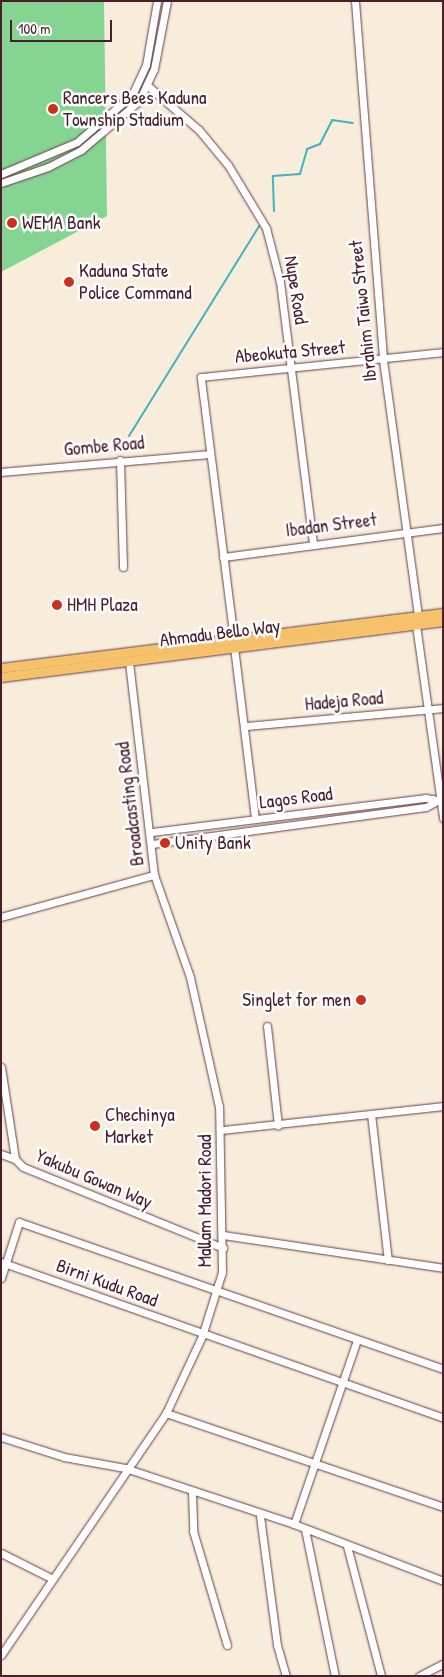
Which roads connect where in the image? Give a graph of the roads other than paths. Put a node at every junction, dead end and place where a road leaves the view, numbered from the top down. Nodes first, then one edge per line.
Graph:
1 (157, 1) edge
2 (167, 1) edge
3 (355, 1) edge
4 (148, 86) junction
5 (1, 174) edge
6 (1, 183) edge
7 (443, 352) edge
8 (384, 360) junction
9 (291, 371) junction
10 (209, 454) junction
11 (120, 460) junction
12 (1, 472) edge
13 (443, 528) edge
14 (406, 532) junction
15 (313, 543) junction
16 (223, 557) junction
17 (123, 566) dead end
18 (443, 613) edge
19 (417, 620) junction
20 (443, 621) edge
21 (234, 643) junction
22 (129, 661) junction
23 (1, 668) edge
24 (1, 677) edge
25 (443, 708) edge
26 (428, 710) junction
27 (247, 726) junction
28 (440, 801) edge
29 (443, 818) edge
30 (255, 819) junction
31 (152, 832) junction
32 (152, 844) junction
33 (154, 875) junction
34 (1, 917) edge
35 (267, 1026) dead end
36 (1, 1067) edge
37 (443, 1106) edge
38 (371, 1114) junction
39 (278, 1125) junction
40 (222, 1130) junction
41 (1, 1154) edge
42 (14, 1159) junction
43 (223, 1235) junction
44 (223, 1248) junction
45 (388, 1260) junction
46 (4, 1263) edge
47 (443, 1268) edge
48 (1, 1278) edge
49 (216, 1290) junction
50 (202, 1336) junction
51 (357, 1340) junction
52 (443, 1369) edge
53 (339, 1385) junction
54 (166, 1414) junction
55 (443, 1418) edge
56 (1, 1437) edge
57 (312, 1462) junction
58 (125, 1468) junction
59 (192, 1494) junction
60 (443, 1507) edge
61 (260, 1516) junction
62 (294, 1524) junction
63 (305, 1529) junction
64 (347, 1546) junction
65 (1, 1553) edge
66 (51, 1578) junction
67 (443, 1581) edge
68 (227, 1645) dead end
69 (1, 1655) edge
70 (443, 1664) edge
71 (286, 1676) edge
72 (335, 1676) edge
73 (381, 1676) edge
74 (419, 1676) edge

1 - 5 street
2 - 4 street
3 - 8 street, Ibrahim Taiwo Street
4 - 6 street
4 - 9 street, Nupe Road
7 - 8 street, Abeokuta Street
8 - 9 street, Abeokuta Street
8 - 14 street, Ibrahim Taiwo Street
9 - 10 street, Abeokuta Street
9 - 15 street, Nupe Road
10 - 11 street, Gombe Road
10 - 16 street
11 - 12 street, Gombe Road
11 - 17 street
13 - 14 street, Ibadan Street
14 - 15 street, Ibadan Street
14 - 19 street, Ibrahim Taiwo Street
15 - 16 street, Ibadan Street
16 - 21 street
18 - 19 main road, Ahmadu Bello Way
19 - 20 main road, Ahmadu Bello Way
19 - 21 main road, Ahmadu Bello Way
19 - 26 street, Ibrahim Taiwo Street
21 - 22 main road, Ahmadu Bello Way
21 - 23 main road, Ahmadu Bello Way
21 - 27 street
22 - 24 main road, Ahmadu Bello Way
22 - 31 street, Broadcasting Road
25 - 26 street, Hadeja Road
26 - 27 street, Hadeja Road
26 - 28 street, Ibrahim Taiwo Street
27 - 30 street
28 - 29 street, Ibrahim Taiwo Street
28 - 30 street, Lagos Road
28 - 32 street
30 - 31 street, Lagos Road
31 - 32 street, Broadcasting Road
32 - 33 street, Broadcasting Road
33 - 34 street, Broadcasting Road
33 - 40 street, Mallam Madori Road
35 - 39 street
36 - 42 street, Yakubu Gowan Way
37 - 38 street
38 - 39 street
38 - 45 street
39 - 40 street
40 - 43 street, Mallam Madori Road
41 - 42 street
42 - 44 street, Yakubu Gowan Way
43 - 44 street, Mallam Madori Road
43 - 45 street
44 - 49 street, Mallam Madori Road
45 - 47 street
46 - 48 street
46 - 49 street
46 - 50 street, Birni Kudu Road
49 - 50 street, Mallam Madori Road
49 - 51 street
50 - 53 street, Birni Kudu Road
50 - 54 street, Mallam Madori Road
51 - 52 street
51 - 53 street
53 - 55 street, Birni Kudu Road
53 - 57 street
54 - 57 street
54 - 58 street, Mallam Madori Road
56 - 58 street
57 - 60 street
57 - 62 street
58 - 59 street
58 - 66 street, Mallam Madori Road
59 - 61 street
59 - 68 street
61 - 62 street
61 - 71 street
62 - 63 street
63 - 64 street
63 - 72 street
64 - 67 street
64 - 73 street
65 - 66 street
66 - 69 street, Mallam Madori Road
70 - 74 street

